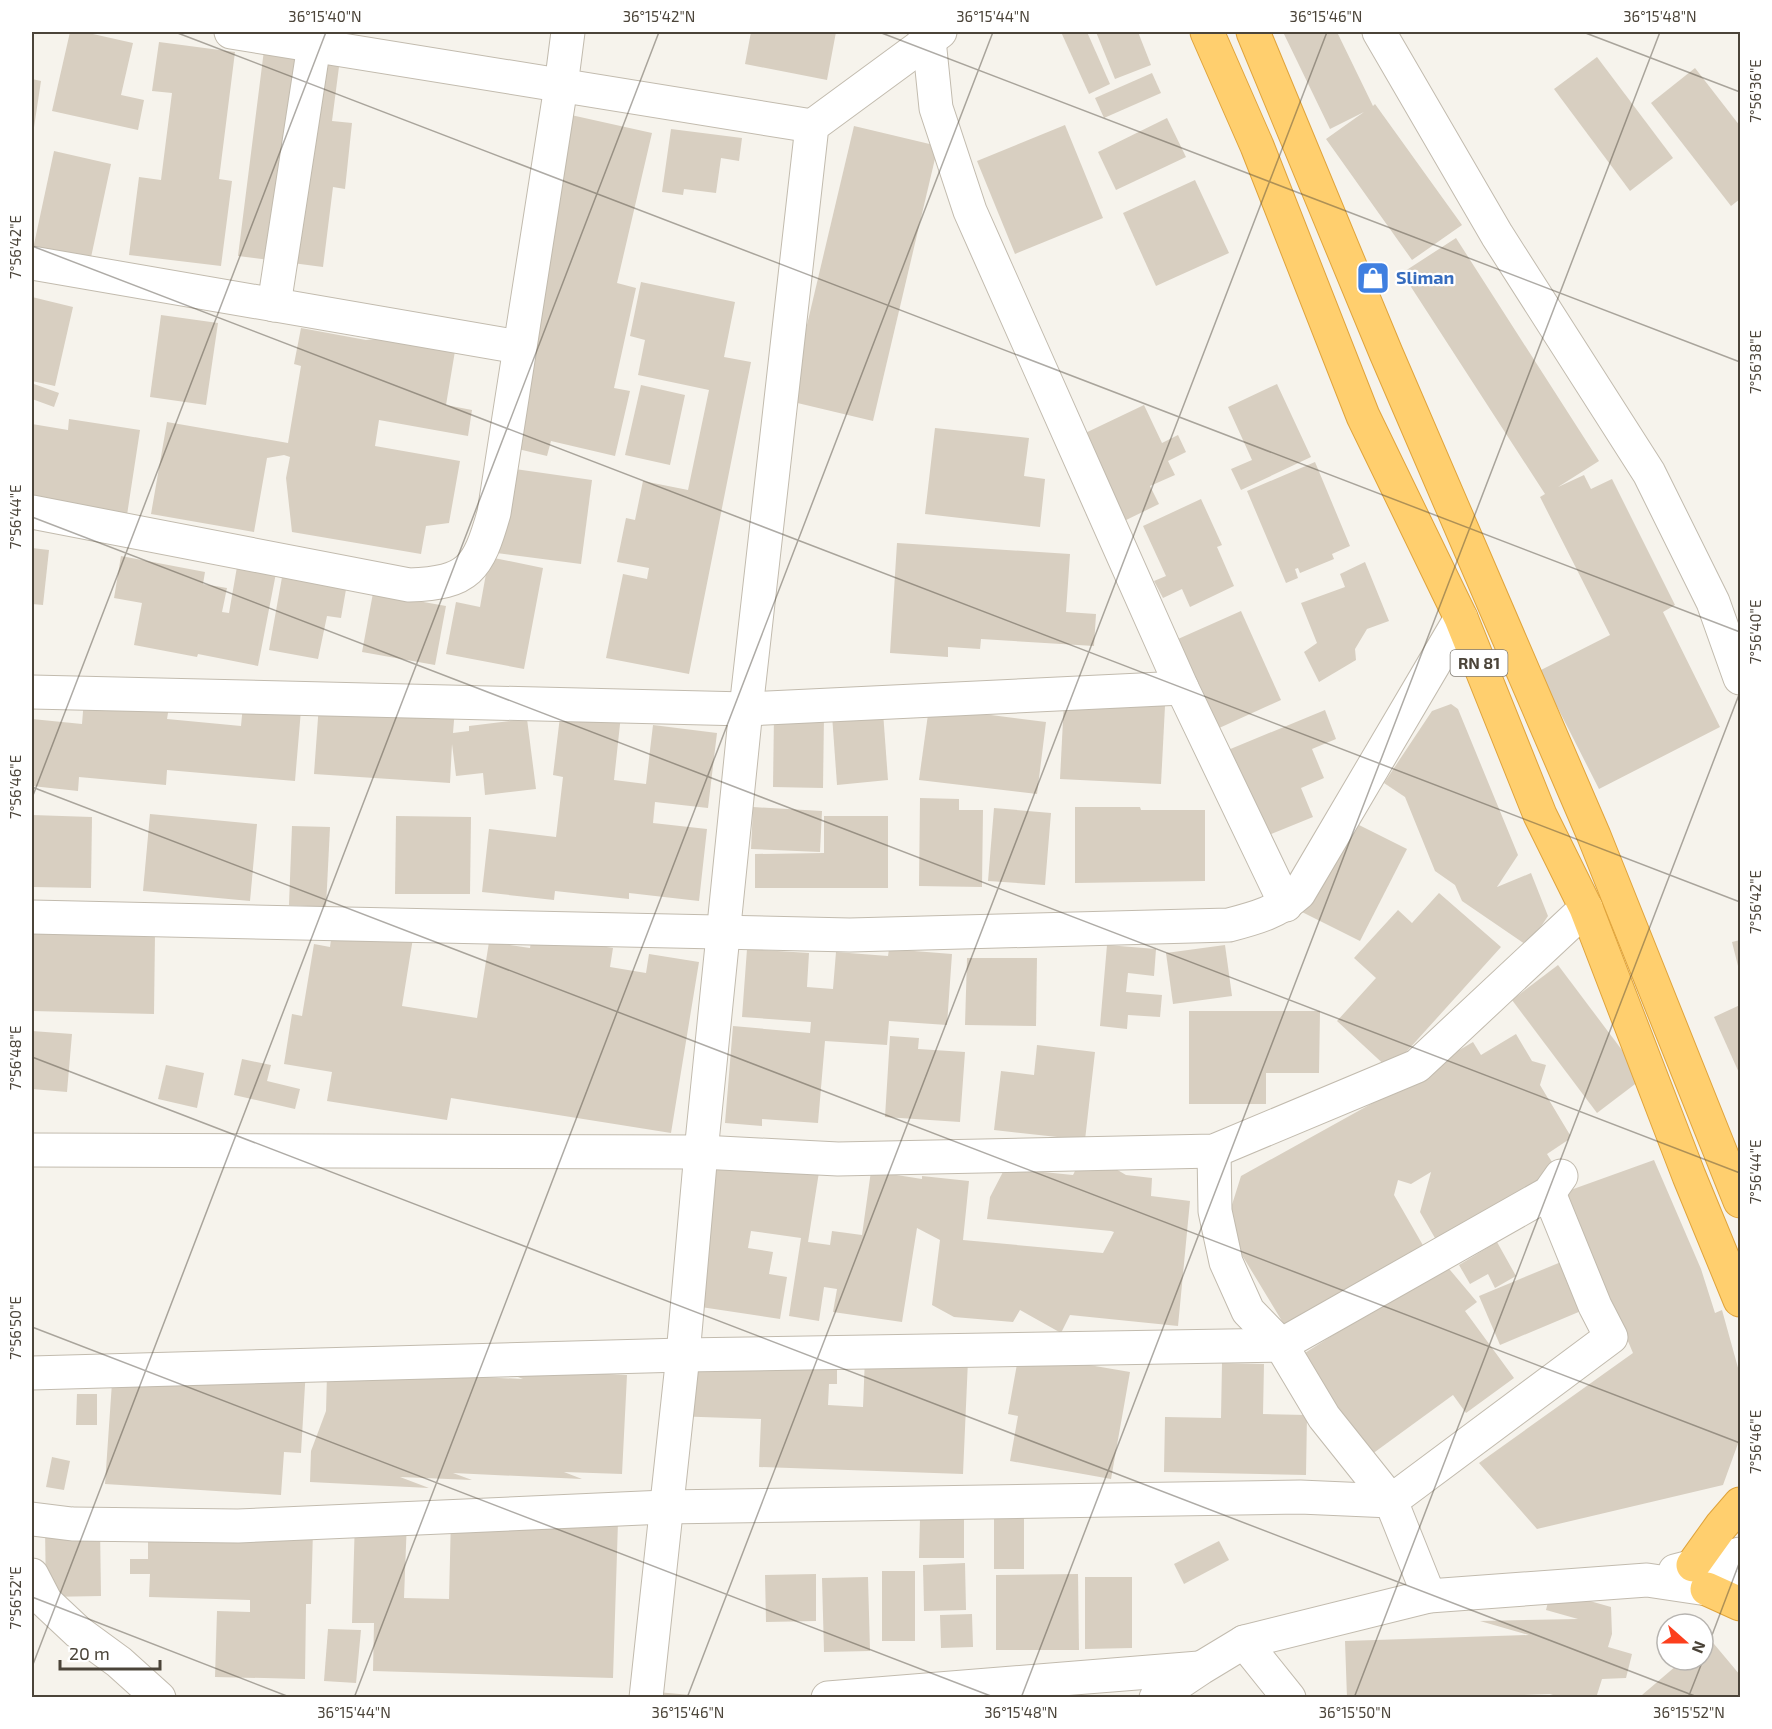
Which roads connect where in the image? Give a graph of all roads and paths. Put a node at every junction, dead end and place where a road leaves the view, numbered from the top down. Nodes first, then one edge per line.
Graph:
1 (231, 32) edge
2 (568, 32) edge
3 (1207, 32) edge
4 (1253, 32) edge
5 (1379, 32) edge
6 (931, 34) edge
7 (314, 45) junction
8 (561, 86) junction
9 (812, 126) junction
10 (32, 263) edge
11 (274, 305) junction
12 (519, 347) junction
13 (32, 512) edge
14 (1461, 618) junction
15 (1740, 678) edge
16 (1182, 688) junction
17 (32, 692) edge
18 (746, 709) junction
19 (1286, 905) junction
20 (1586, 908) junction
21 (32, 917) edge
22 (724, 933) junction
23 (32, 1150) edge
24 (1214, 1151) junction
25 (701, 1152) junction
26 (1740, 1201) edge
27 (1740, 1300) edge
28 (1281, 1345) junction
29 (683, 1354) junction
30 (32, 1373) edge
31 (1391, 1501) junction
32 (1740, 1504) edge
33 (666, 1507) junction
34 (32, 1518) edge
35 (1740, 1554) edge
36 (32, 1575) edge
37 (1700, 1577) junction
38 (1740, 1588) edge
39 (1429, 1596) junction
40 (1740, 1604) edge
41 (1244, 1642) junction
42 (1201, 1668) junction
43 (159, 1698) edge
44 (646, 1698) edge
45 (828, 1698) edge
46 (1156, 1698) edge
47 (1289, 1698) edge

1 - 7 street
2 - 8 street
3 - 14 highway, RN 81
4 - 26 highway, RN 81
5 - 15 street
6 - 9 street
6 - 16 street
7 - 8 street
7 - 11 street
8 - 9 street
8 - 12 street
9 - 18 street
10 - 11 street
11 - 12 street
12 - 13 street
14 - 19 street
14 - 20 highway, RN 81
16 - 18 street
16 - 19 street
17 - 18 street
18 - 22 street
19 - 22 street
20 - 24 street
20 - 27 highway, RN 81
21 - 22 street
22 - 25 street
23 - 25 street
24 - 25 street
24 - 28 street
25 - 29 street
28 - 29 street
28 - 31 street
28 - 31 street
29 - 30 street
29 - 33 street
31 - 33 street
31 - 39 street
32 - 37 highway
33 - 34 street
33 - 44 street
35 - 37 street
36 - 43 street
37 - 38 street
37 - 39 street
37 - 40 highway
39 - 41 street
41 - 42 street
41 - 47 street
42 - 45 street
42 - 46 street

